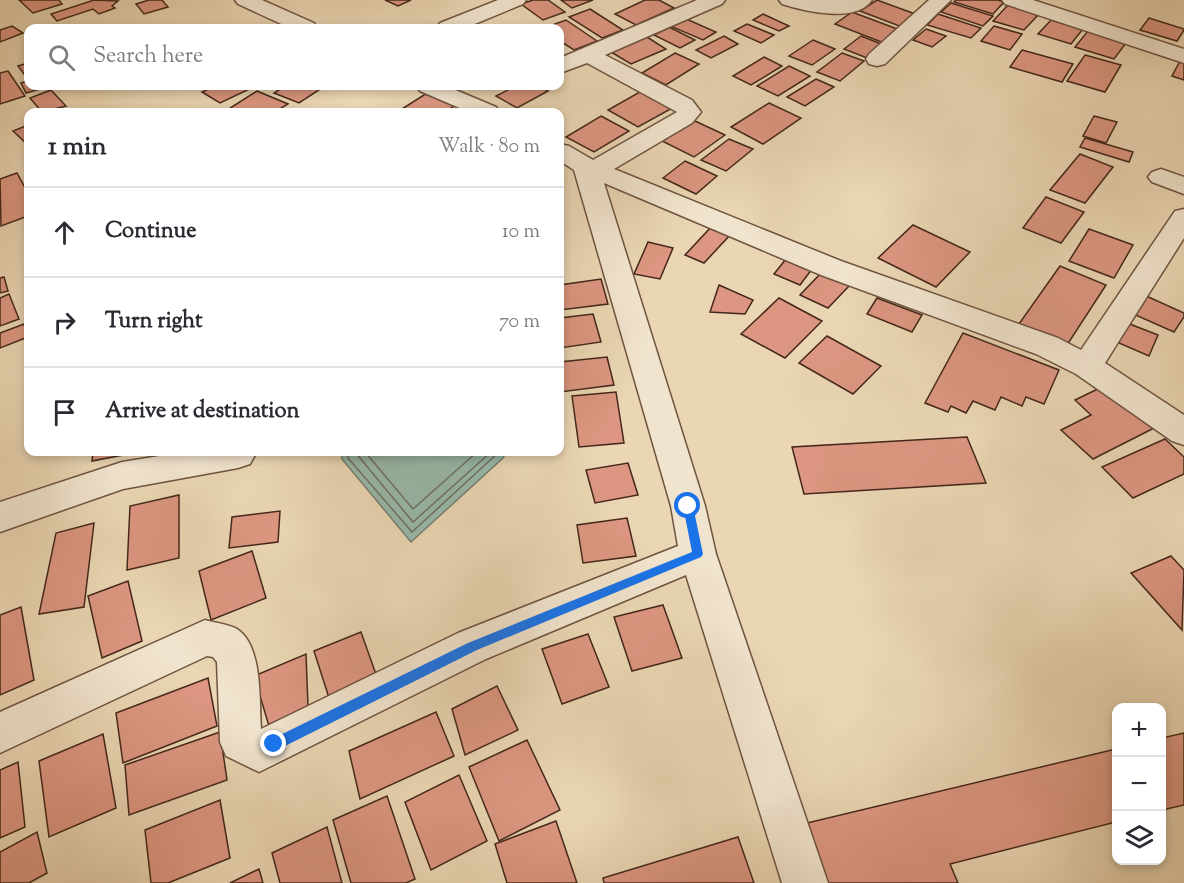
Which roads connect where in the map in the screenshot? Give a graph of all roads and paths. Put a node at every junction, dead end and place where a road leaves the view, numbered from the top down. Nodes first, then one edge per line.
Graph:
1 (245, 0) edge
2 (516, 0) edge
3 (715, 0) edge
4 (789, 0) edge
5 (862, 0) edge
6 (941, 0) edge
7 (1012, 0) edge
8 (297, 24) edge
9 (458, 24) edge
10 (587, 54) junction
11 (1184, 56) edge
12 (877, 59) dead end
13 (564, 64) edge
14 (437, 90) edge
15 (479, 108) edge
16 (580, 162) edge
17 (1184, 217) edge
18 (1086, 366) junction
19 (1184, 432) edge
20 (223, 456) edge
21 (178, 459) edge
22 (0, 517) edge
23 (698, 554) junction
24 (0, 733) edge
25 (805, 883) edge

1 - 8 street
2 - 9 street
3 - 10 street
4 - 5 street
6 - 12 street
7 - 11 street
10 - 13 street
10 - 16 street
14 - 15 street
16 - 18 street
16 - 23 street
17 - 18 street
18 - 19 street
20 - 21 street
21 - 22 street
23 - 24 street
23 - 25 street

